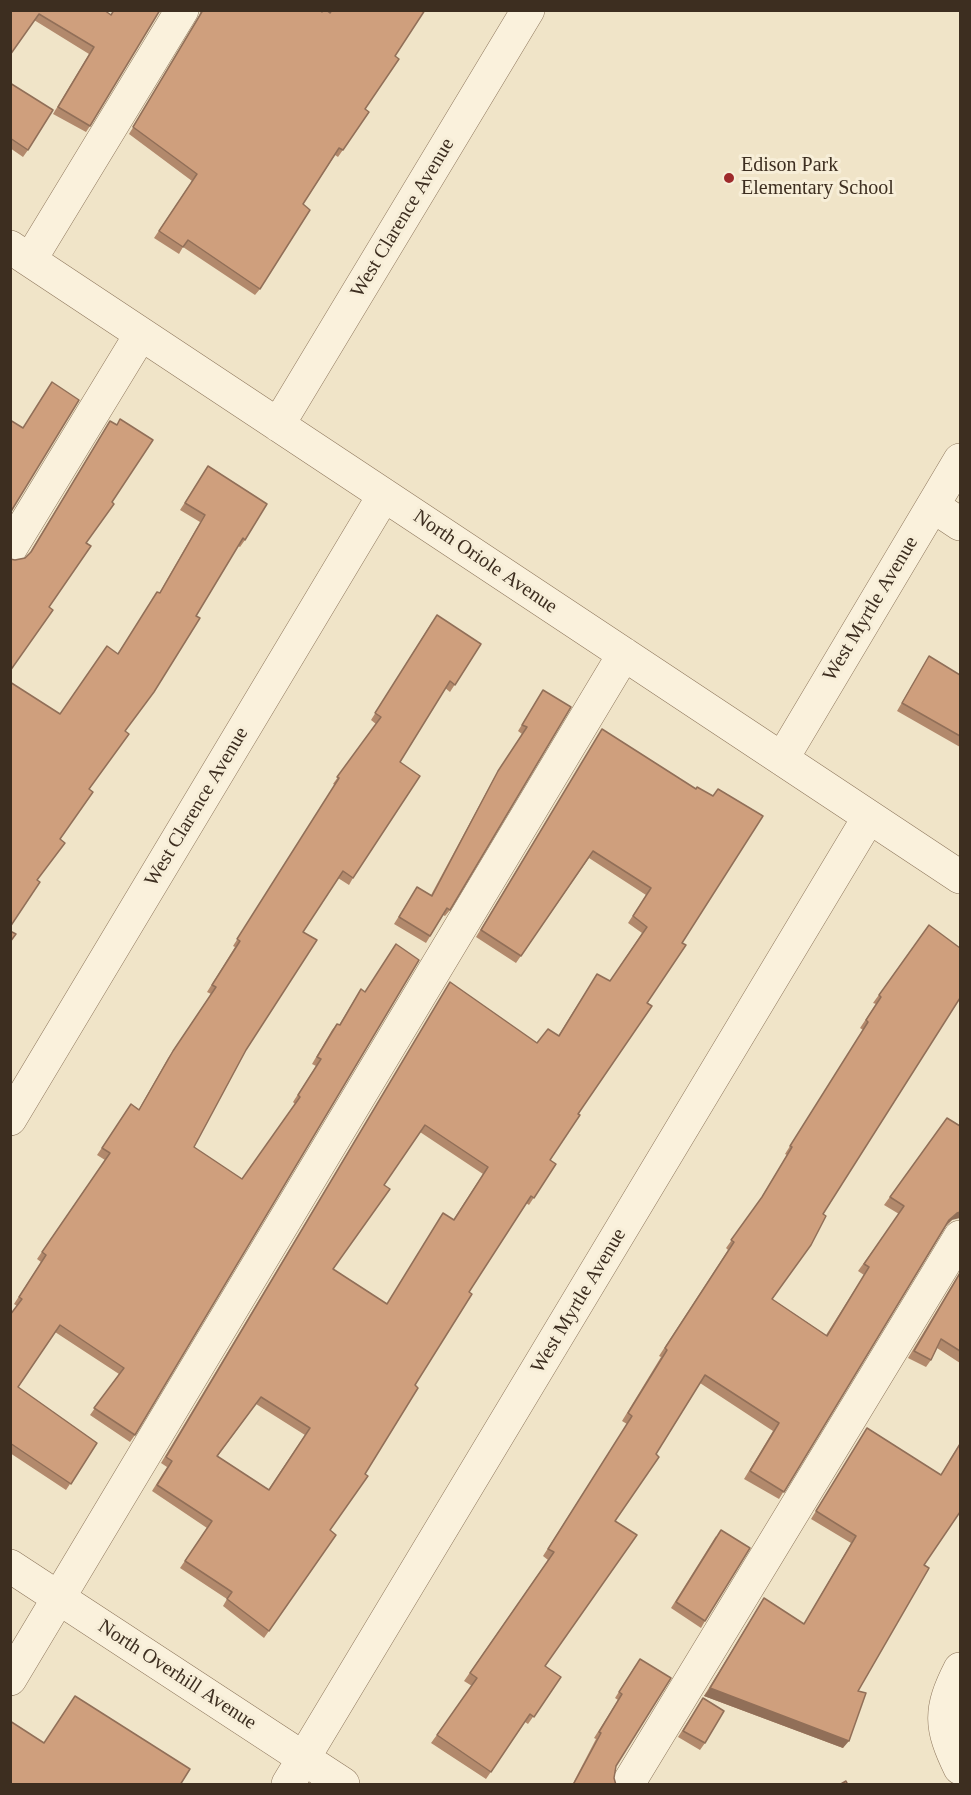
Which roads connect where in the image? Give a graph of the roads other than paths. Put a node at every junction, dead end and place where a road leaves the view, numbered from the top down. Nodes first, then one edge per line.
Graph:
1 (182, 10) edge
2 (528, 10) edge
3 (20, 254) edge
4 (141, 334) junction
5 (278, 425) junction
6 (960, 460) edge
7 (384, 495) junction
8 (933, 506) junction
9 (960, 524) edge
10 (10, 549) edge
11 (624, 654) junction
12 (782, 759) junction
13 (869, 817) junction
14 (960, 877) edge
15 (10, 1119) edge
16 (960, 1237) edge
17 (10, 1566) edge
18 (60, 1598) junction
19 (960, 1669) edge
20 (10, 1679) edge
21 (960, 1768) edge
22 (296, 1772) edge
23 (343, 1785) edge
24 (628, 1785) edge

1 - 3 street
2 - 5 street, West Clarence Avenue
3 - 4 street, North Oriole Avenue
4 - 5 street, North Oriole Avenue
4 - 10 street
5 - 7 street, North Oriole Avenue
6 - 8 street, West Myrtle Avenue
7 - 11 street, North Oriole Avenue
7 - 15 street, West Clarence Avenue
8 - 9 street
8 - 12 street, West Myrtle Avenue
11 - 12 street, North Oriole Avenue
11 - 18 street
12 - 13 street, North Oriole Avenue
13 - 14 street, North Oriole Avenue
13 - 22 street, West Myrtle Avenue
16 - 24 street
17 - 18 street, North Overhill Avenue
18 - 20 street
18 - 22 street, North Overhill Avenue
19 - 21 street
22 - 23 street, North Overhill Avenue

